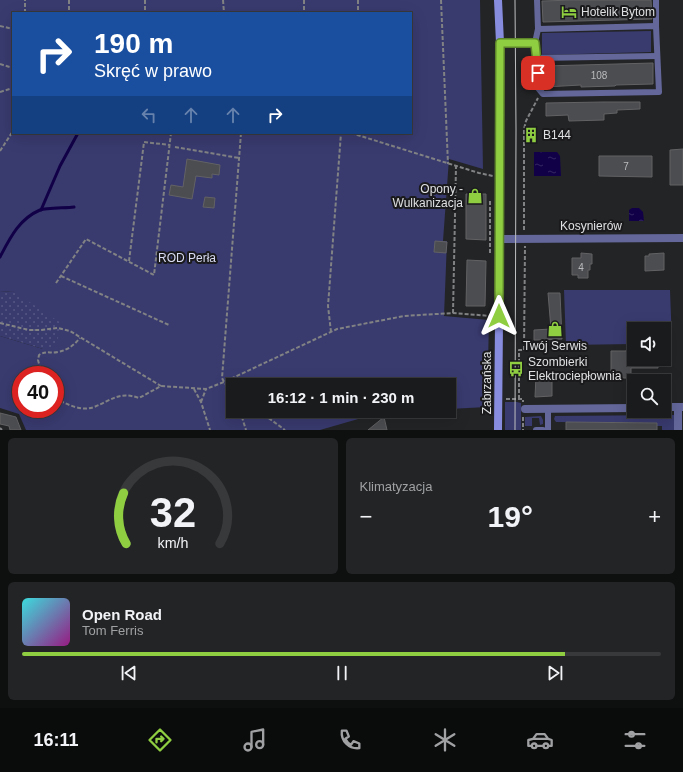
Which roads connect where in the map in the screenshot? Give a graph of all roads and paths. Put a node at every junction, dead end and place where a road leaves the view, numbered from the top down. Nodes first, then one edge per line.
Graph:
1 (26, 0) edge
2 (68, 0) edge
3 (145, 0) edge
4 (223, 0) edge
5 (304, 0) edge
6 (358, 0) edge
7 (441, 0) edge
8 (498, 0) edge
9 (537, 0) edge
10 (656, 0) edge
11 (25, 12) edge
12 (69, 12) edge
13 (146, 12) edge
14 (224, 12) edge
15 (304, 12) edge
16 (358, 12) edge
17 (0, 26) edge
18 (656, 26) junction
19 (12, 29) edge
20 (538, 29) junction
21 (500, 43) junction
22 (535, 43) junction
23 (657, 56) junction
24 (537, 58) junction
25 (0, 64) edge
26 (12, 68) edge
27 (12, 88) edge
28 (540, 91) junction
29 (0, 92) edge
30 (12, 132) edge
31 (171, 134) edge
32 (241, 134) edge
33 (341, 134) edge
34 (354, 134) edge
35 (362, 137) joint
36 (170, 145) junction
37 (175, 147) dead end
38 (0, 151) edge
39 (240, 158) junction
40 (448, 164) junction
41 (456, 166) junction
42 (500, 178) junction
43 (524, 234) dead end
44 (683, 238) edge
45 (500, 239) junction
46 (525, 243) dead end
47 (129, 261) junction
48 (61, 276) junction
49 (56, 283) dead end
50 (453, 313) junction
51 (499, 316) junction
52 (0, 323) edge
53 (169, 325) dead end
54 (331, 332) junction
55 (80, 338) junction
56 (40, 366) edge
57 (224, 382) junction
58 (226, 384) edge
59 (161, 386) junction
60 (194, 389) junction
61 (206, 389) junction
62 (519, 399) dead end
63 (201, 402) junction
64 (64, 404) edge
65 (680, 407) edge
66 (627, 408) edge
67 (526, 409) dead end
68 (548, 409) junction
69 (242, 418) edge
70 (269, 418) edge
71 (210, 430) edge
72 (246, 430) edge
73 (285, 430) edge
74 (498, 430) edge
75 (536, 430) edge
76 (543, 430) edge
77 (548, 430) edge
78 (678, 430) edge

1 - 11 path
2 - 12 path
3 - 13 path
4 - 14 path
5 - 15 path
6 - 16 path
7 - 40 path
8 - 21 street, Zabrzańska
9 - 20 lane
10 - 18 lane
17 - 19 path
18 - 20 lane
18 - 23 lane
20 - 22 lane
21 - 22 lane
21 - 42 street, Zabrzańska
22 - 24 lane
23 - 24 lane
23 - 28 lane
24 - 28 lane
25 - 26 path
27 - 29 path
28 - 43 path
30 - 38 path
31 - 36 path
32 - 39 path
33 - 54 path
34 - 35 path
35 - 40 path
36 - 47 path
36 - 47 path
37 - 39 path
39 - 57 path
40 - 41 path
41 - 42 path
41 - 50 path
42 - 45 street, Zabrzańska
44 - 45 street, Kosynierów
45 - 51 street, Zabrzańska
46 - 62 path
47 - 48 path
48 - 49 path
48 - 53 path
50 - 51 path
50 - 54 path
51 - 74 street, Zabrzańska
52 - 55 path
54 - 57 path
55 - 56 path
55 - 59 path
57 - 58 path
57 - 61 path
59 - 60 path
59 - 64 path
60 - 61 path
60 - 63 path
61 - 63 path
63 - 71 path
65 - 78 street
66 - 68 street
67 - 68 street
68 - 77 lane
69 - 72 path
70 - 73 path
75 - 76 lane

